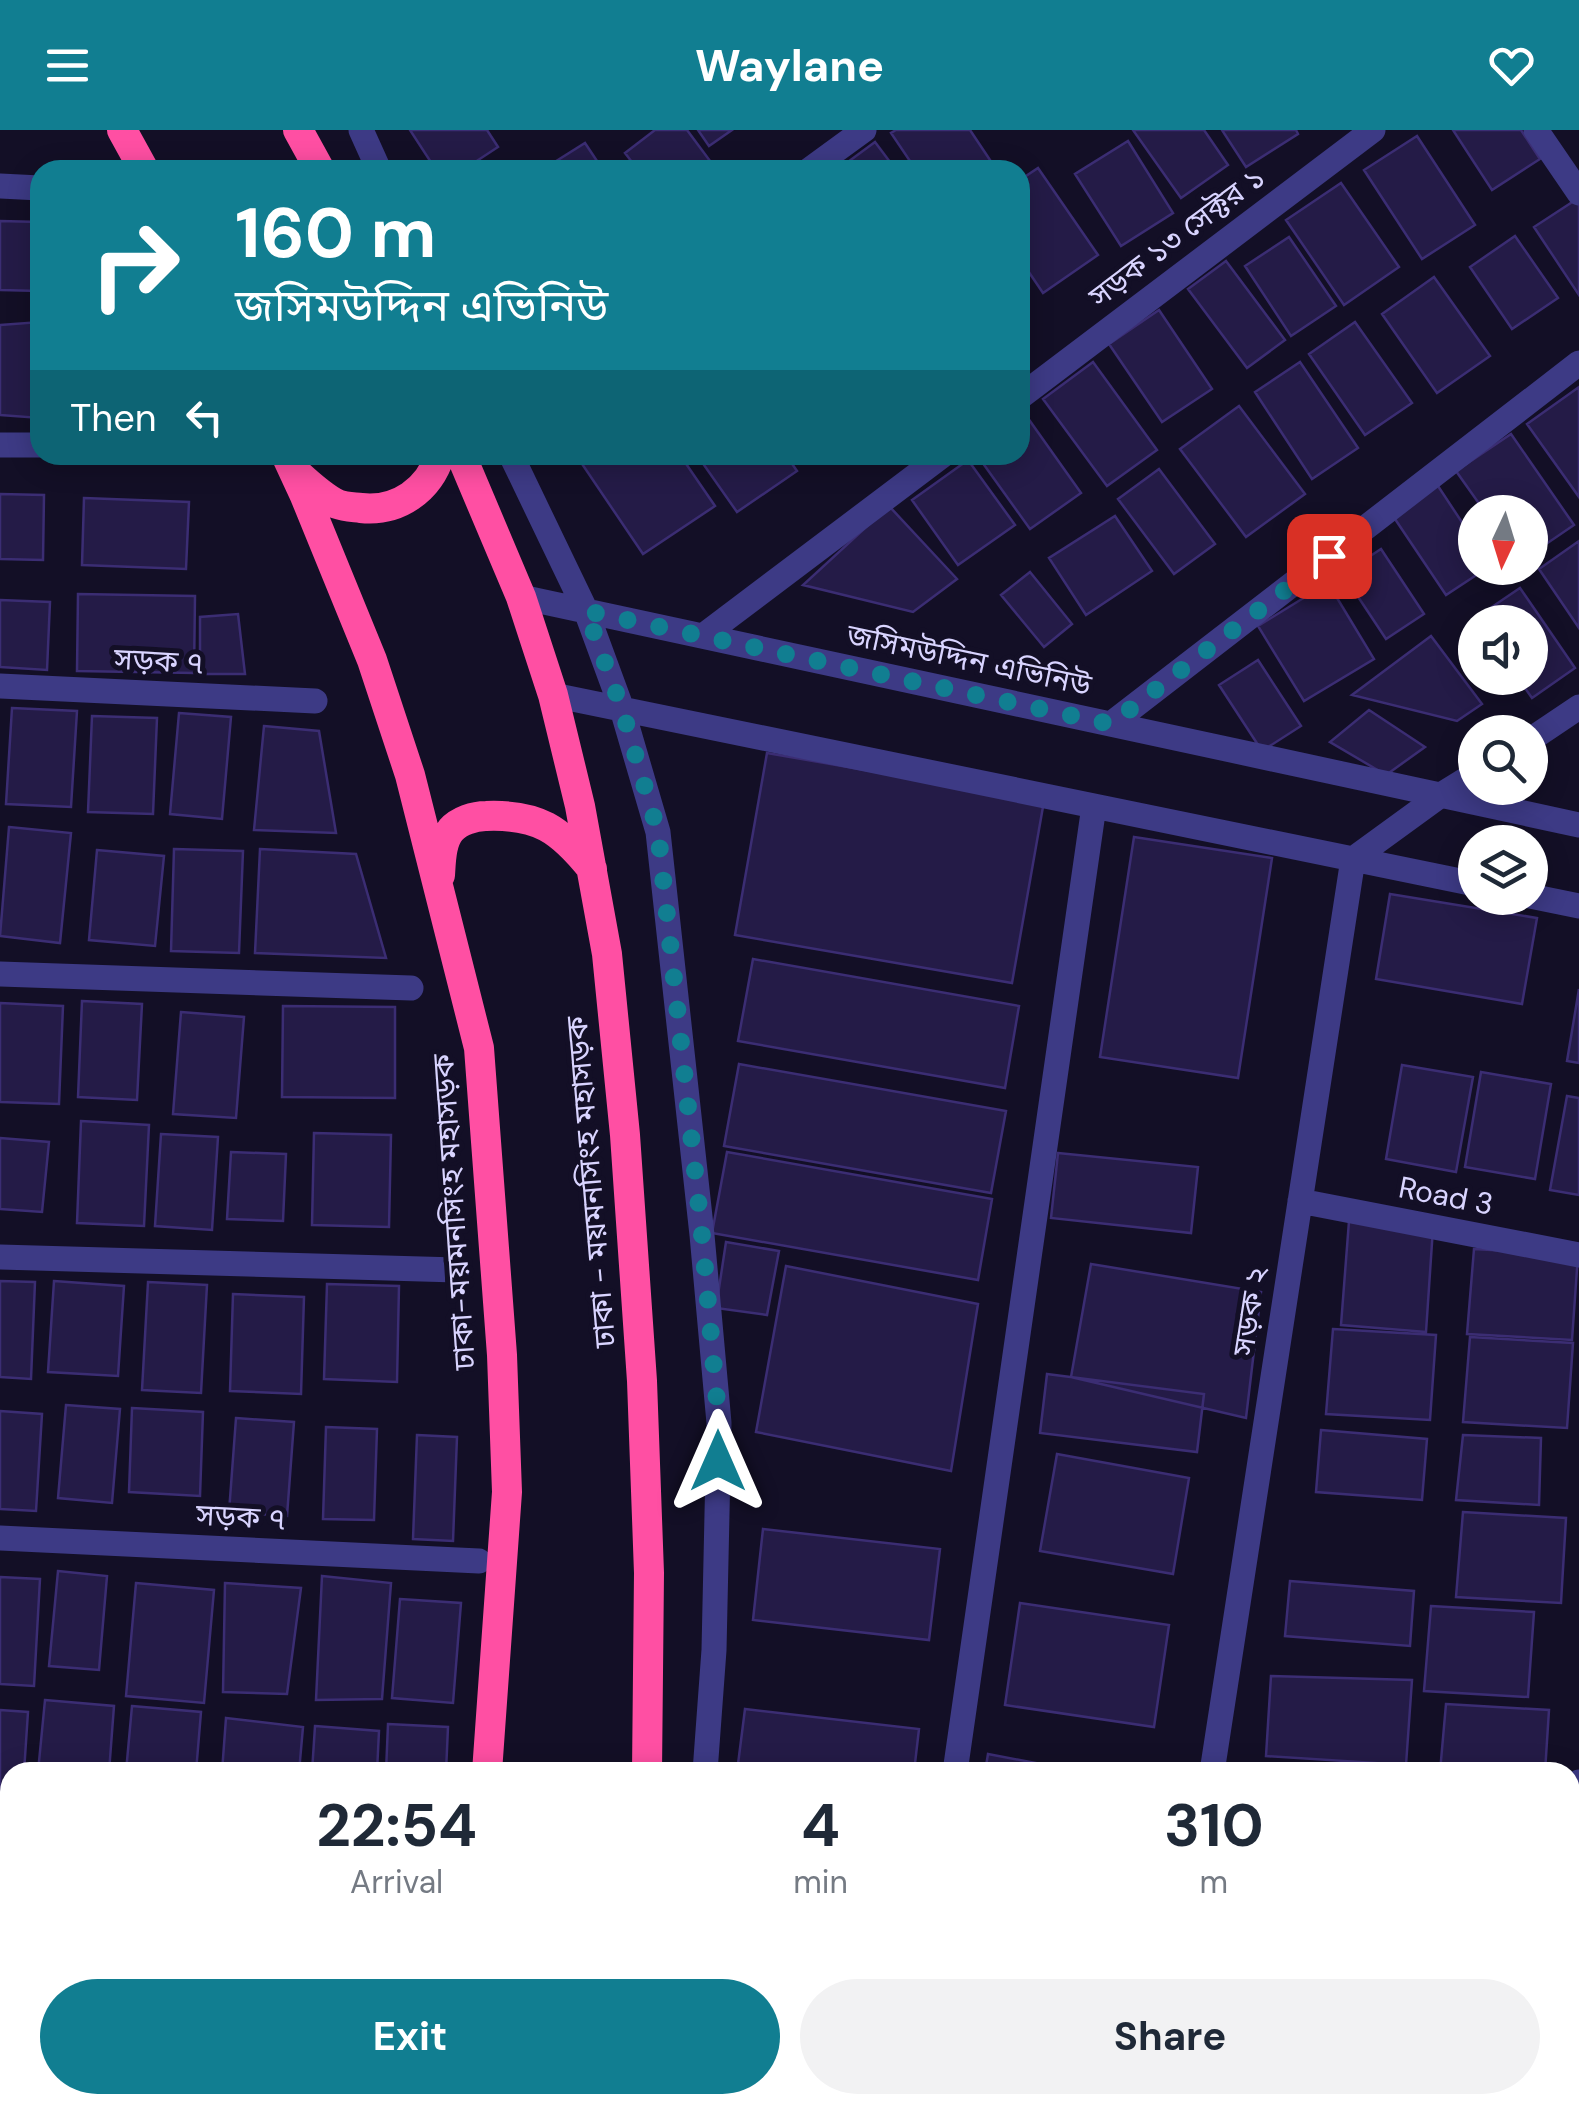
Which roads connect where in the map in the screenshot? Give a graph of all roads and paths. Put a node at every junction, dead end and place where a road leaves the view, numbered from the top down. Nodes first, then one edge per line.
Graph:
1 (122, 130) edge
2 (298, 130) edge
3 (361, 130) edge
4 (864, 130) edge
5 (1373, 130) edge
6 (1536, 130) edge
7 (138, 160) edge
8 (314, 160) edge
9 (374, 160) edge
10 (823, 160) edge
11 (0, 186) edge
12 (30, 188) edge
13 (1579, 193) edge
14 (1579, 363) edge
15 (1030, 389) edge
16 (0, 444) edge
17 (30, 445) edge
18 (291, 465) edge
19 (292, 465) edge
20 (436, 465) edge
21 (465, 465) edge
22 (515, 465) edge
23 (930, 465) edge
24 (521, 598) junction
25 (586, 611) junction
26 (703, 636) junction
27 (0, 686) edge
28 (552, 695) junction
29 (315, 701) dead end
30 (1579, 708) edge
31 (622, 709) junction
32 (1111, 724) junction
33 (1548, 728) edge
34 (1458, 785) edge
35 (1441, 796) junction
36 (1094, 806) junction
37 (1579, 825) edge
38 (1353, 859) junction
39 (592, 868) junction
40 (1458, 881) edge
41 (438, 883) junction
42 (1548, 900) edge
43 (1579, 906) edge
44 (0, 974) edge
45 (411, 988) dead end
46 (1300, 1201) junction
47 (1579, 1256) edge
48 (0, 1257) edge
49 (457, 1270) dead end
50 (0, 1538) edge
51 (479, 1561) dead end
52 (488, 1762) edge
53 (646, 1762) edge
54 (706, 1762) edge
55 (955, 1762) edge
56 (1214, 1762) edge

1 - 7 highway
2 - 8 highway
3 - 9 street
4 - 10 street
5 - 15 street, সড়ক ১৩ সেক্টর ১
6 - 13 street
11 - 12 street
14 - 32 street
16 - 17 street
18 - 41 highway, ঢাকা-ময়মনসিংহ মহাসড়ক
19 - 20 highway
21 - 24 highway, ঢাকা - ময়মনসিংহ মহাসড়ক
22 - 25 street
23 - 26 street
24 - 25 street, জসিমউদ্দিন এভিনিউ
24 - 28 highway, ঢাকা - ময়মনসিংহ মহাসড়ক
25 - 26 street, জসিমউদ্দিন এভিনিউ
25 - 31 street
26 - 32 street, জসিমউদ্দিন এভিনিউ
27 - 29 street, সড়ক ৭
28 - 31 street
28 - 39 highway, ঢাকা - ময়মনসিংহ মহাসড়ক
30 - 33 street
31 - 36 street
31 - 54 street
32 - 35 street, জসিমউদ্দিন এভিনিউ
34 - 35 street
35 - 37 street, জসিমউদ্দিন এভিনিউ
35 - 38 street
36 - 38 street
36 - 55 street
38 - 40 street
38 - 46 street, সড়ক ২
39 - 41 highway
39 - 53 highway, ঢাকা - ময়মনসিংহ মহাসড়ক
41 - 52 highway, ঢাকা-ময়মনসিংহ মহাসড়ক
42 - 43 street
44 - 45 street
46 - 47 street, Road 3
46 - 56 street, সড়ক ২
48 - 49 street
50 - 51 street, সড়ক ৭

